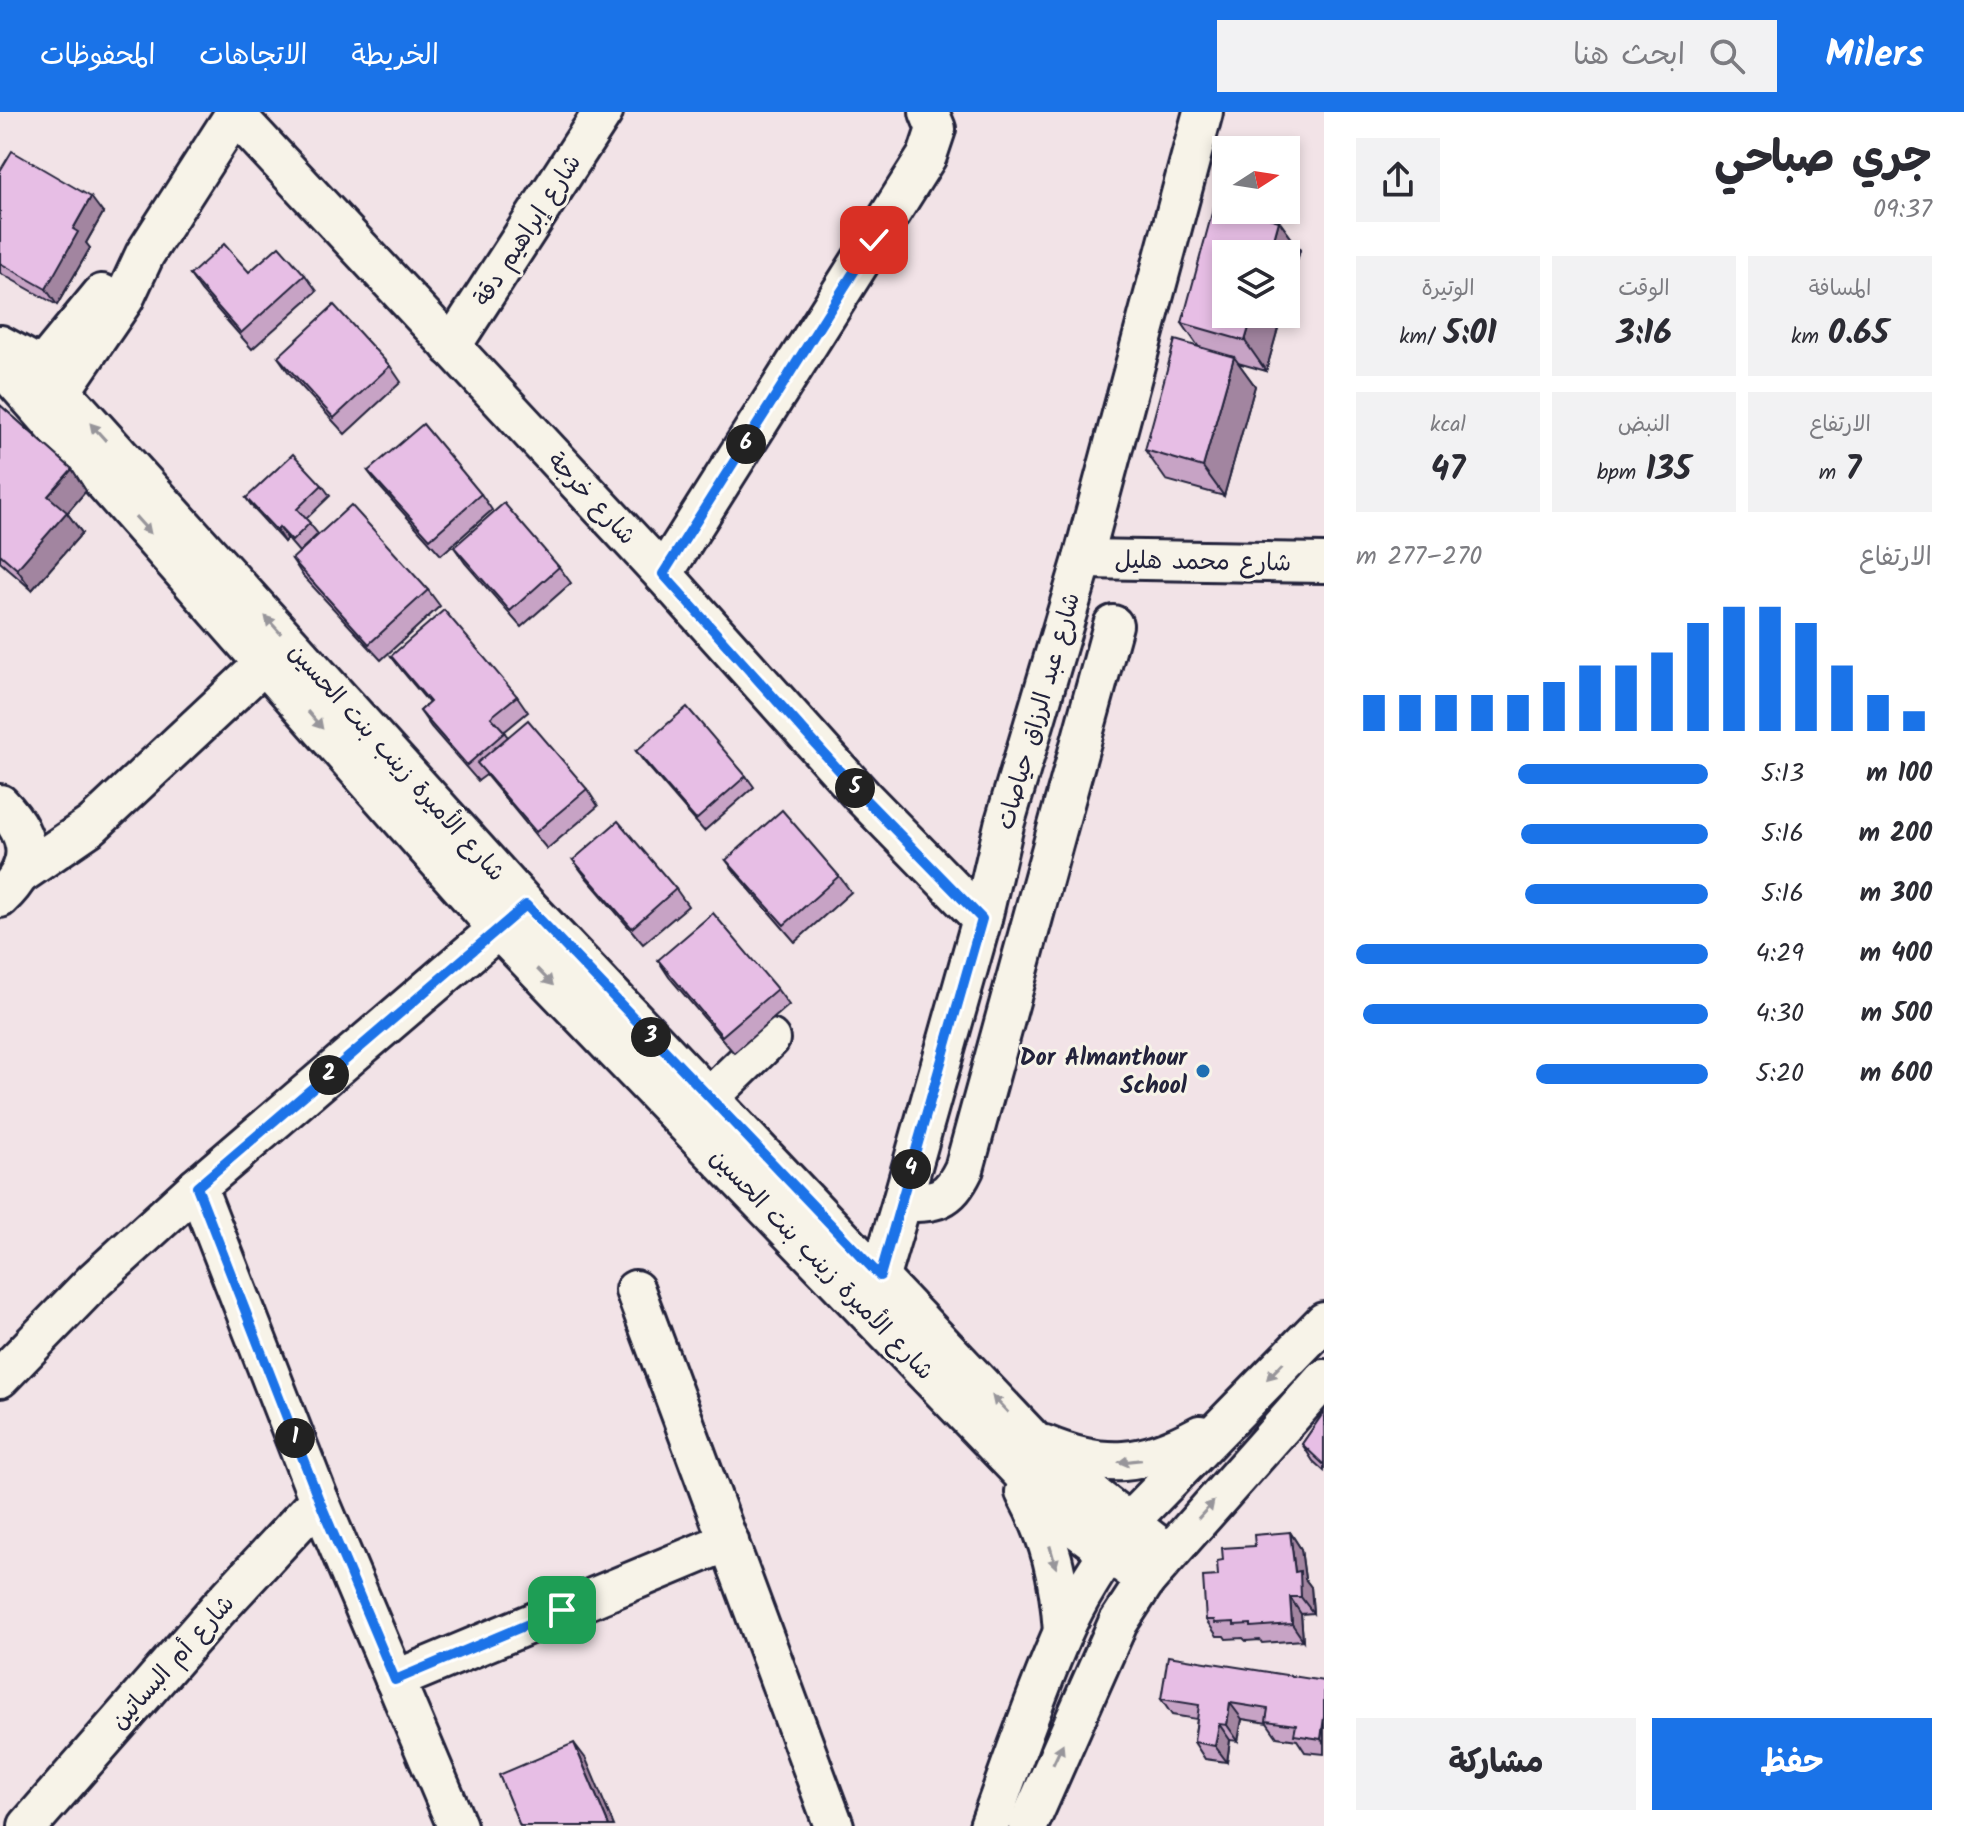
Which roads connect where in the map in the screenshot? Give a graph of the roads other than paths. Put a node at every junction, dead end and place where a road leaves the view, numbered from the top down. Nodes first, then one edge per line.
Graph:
1 (603, 112) edge
2 (929, 112) edge
3 (1203, 112) edge
4 (235, 113) edge
5 (0, 345) edge
6 (451, 347) junction
7 (34, 386) edge
8 (1083, 559) junction
9 (1324, 563) edge
10 (663, 574) junction
11 (1113, 625) dead end
12 (265, 663) junction
13 (0, 804) edge
14 (11, 886) edge
15 (512, 918) junction
16 (982, 919) junction
17 (770, 1039) dead end
18 (709, 1098) junction
19 (197, 1187) junction
20 (902, 1202) junction
21 (635, 1290) dead end
22 (870, 1290) junction
23 (1324, 1322) edge
24 (0, 1378) edge
25 (1324, 1379) edge
26 (1227, 1421) junction
27 (1021, 1450) junction
28 (319, 1500) junction
29 (1129, 1522) junction
30 (729, 1541) junction
31 (1108, 1553) junction
32 (1157, 1566) junction
33 (1063, 1631) junction
34 (395, 1680) junction
35 (28, 1826) edge
36 (457, 1826) edge
37 (834, 1826) edge
38 (989, 1826) edge
39 (1028, 1826) edge

1 - 6 street, شارع إبراهيم دقة
2 - 10 street
3 - 8 street, شارع عبد الرزاق حياصات
4 - 6 street, شارع خرجة
4 - 7 street
5 - 7 street, شارع الأميرة زينب بنت الحسين
6 - 10 street, شارع خرجة
7 -> 12 street, شارع الأميرة زينب بنت الحسين
15 -> 7 street, شارع الأميرة زينب بنت الحسين
8 - 9 street, شارع محمد هليل
8 - 16 street, شارع عبد الرزاق حياصات
10 - 16 street, شارع خرجة
11 - 20 street
12 - 14 street
12 -> 15 street, شارع الأميرة زينب بنت الحسين
13 - 14 street
15 - 18 street, شارع الأميرة زينب بنت الحسين
15 - 19 street
15 -> 22 street, شارع الأميرة زينب بنت الحسين
16 - 20 street, شارع عبد الرزاق حياصات
17 - 18 street
18 - 22 street, شارع الأميرة زينب بنت الحسين
19 - 24 street
19 - 28 street
20 - 22 street, شارع عبد الرزاق حياصات
21 - 30 street
22 - 27 street, شارع الأميرة زينب بنت الحسين
23 -> 26 street
32 -> 25 street
26 -> 27 street
26 - 29 street
27 - 29 street, شارع الأميرة زينب بنت الحسين
27 - 31 street, شارع الأميرة زينب بنت الحسين
27 -> 33 street
28 - 34 street
28 - 35 street, شارع أم البساتين
29 - 31 street
29 - 32 street, شارع الأميرة زينب بنت الحسين
30 - 34 street
30 - 37 street
31 - 32 street, شارع الأميرة زينب بنت الحسين
31 - 33 street
39 -> 32 street
33 - 38 street
34 - 36 street

